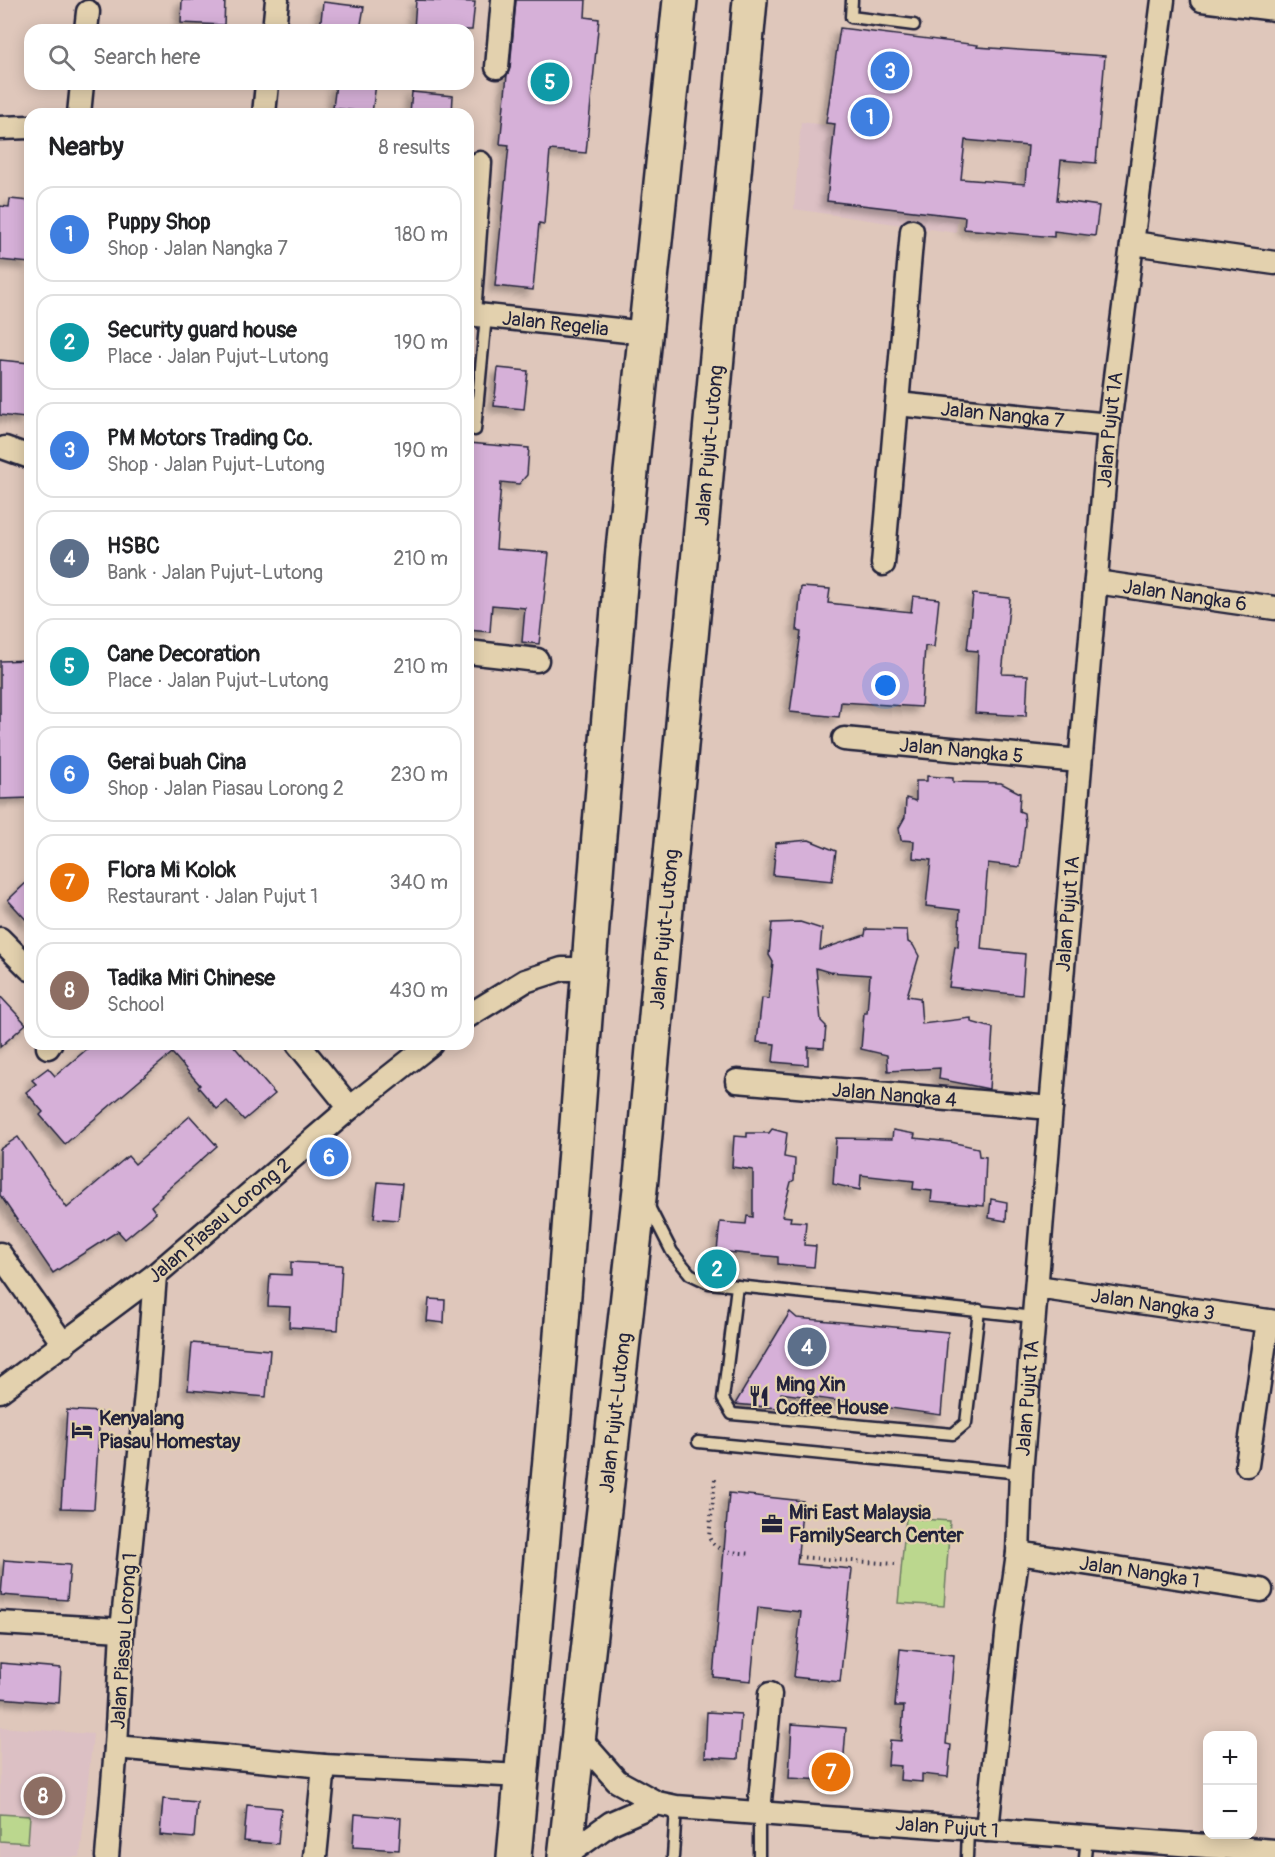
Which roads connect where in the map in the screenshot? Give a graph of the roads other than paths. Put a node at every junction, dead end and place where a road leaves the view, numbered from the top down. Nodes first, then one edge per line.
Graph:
1 (277, 0) edge
2 (503, 0) edge
3 (680, 0) edge
4 (750, 0) edge
5 (852, 0) edge
6 (1162, 0) edge
7 (1202, 0) edge
8 (1275, 9) edge
9 (275, 24) edge
10 (914, 25) dead end
11 (497, 67) dead end
12 (81, 90) edge
13 (266, 90) edge
14 (79, 108) edge
15 (265, 108) edge
16 (24, 127) edge
17 (0, 128) edge
18 (480, 163) dead end
19 (912, 231) dead end
20 (1133, 243) junction
21 (1275, 263) edge
22 (474, 314) edge
23 (645, 333) junction
24 (897, 404) junction
25 (1109, 425) junction
26 (475, 430) dead end
27 (5, 448) dead end
28 (24, 454) edge
29 (883, 564) dead end
30 (1096, 582) junction
31 (1275, 608) edge
32 (474, 653) edge
33 (537, 660) dead end
34 (844, 739) dead end
35 (1080, 761) junction
36 (0, 939) edge
37 (24, 963) edge
38 (589, 969) junction
39 (474, 1012) edge
40 (303, 1050) edge
41 (423, 1050) edge
42 (737, 1081) dead end
43 (350, 1108) junction
44 (1051, 1108) junction
45 (640, 1189) junction
46 (0, 1254) edge
47 (155, 1275) junction
48 (737, 1286) junction
49 (1037, 1287) junction
50 (979, 1310) junction
51 (1034, 1317) junction
52 (1271, 1321) edge
53 (63, 1345) junction
54 (0, 1391) edge
55 (698, 1442) dead end
56 (1247, 1465) dead end
57 (1021, 1473) junction
58 (1018, 1553) junction
59 (1261, 1590) dead end
60 (0, 1623) edge
61 (122, 1630) junction
62 (770, 1694) dead end
63 (580, 1739) junction
64 (116, 1747) junction
65 (324, 1766) junction
66 (520, 1776) junction
67 (666, 1805) junction
68 (759, 1812) junction
69 (978, 1829) junction
70 (1211, 1840) edge
71 (1086, 1847) edge
72 (1275, 1851) edge
73 (107, 1857) edge
74 (315, 1857) edge
75 (514, 1857) edge
76 (565, 1857) edge
77 (673, 1857) edge
78 (759, 1857) edge
79 (967, 1857) edge

1 - 9 street
2 - 11 street
3 - 23 highway
4 - 45 highway, Jalan Pujut-Lutong
5 - 10 lane
6 - 20 street, Jalan Pujut 1A
7 - 8 street
12 - 14 street
13 - 15 street
16 - 17 street
18 - 22 street
19 - 24 street
20 - 21 street
20 - 25 street, Jalan Pujut 1A
22 - 23 street, Jalan Regelia
22 - 26 lane
23 - 38 highway
24 - 25 street, Jalan Nangka 7
24 - 29 street
25 - 30 street, Jalan Pujut 1A
27 - 28 street
30 - 31 street, Jalan Nangka 6
30 - 35 street, Jalan Pujut 1A
32 - 33 street
34 - 35 street, Jalan Nangka 5
35 - 44 street, Jalan Pujut 1A
36 - 37 street
38 - 39 street
38 - 66 highway
40 - 43 street
41 - 43 street, Jalan Piasau Lorong 2
42 - 44 street, Jalan Nangka 4
43 - 47 street, Jalan Piasau Lorong 2
44 - 49 street, Jalan Pujut 1A
45 - 48 lane
45 - 63 highway, Jalan Pujut-Lutong
46 - 53 street
47 - 53 street, Jalan Piasau Lorong 2
47 - 61 street, Jalan Piasau Lorong 1
48 - 50 lane
48 - 50 lane
49 - 51 street, Jalan Pujut 1A
49 - 52 street, Jalan Nangka 3
50 - 51 lane
51 - 57 street, Jalan Pujut 1A
52 - 56 street, Jalan Nangka 3
53 - 54 street, Jalan Piasau Lorong 2
55 - 57 lane
57 - 58 street, Jalan Pujut 1A
58 - 59 street, Jalan Nangka 1
58 - 69 street, Jalan Pujut 1A
60 - 61 street
61 - 64 street, Jalan Piasau Lorong 1
62 - 68 street
63 - 67 street, Jalan Pujut 1
63 - 76 highway, Jalan Pujut-Lutong
64 - 65 street, Jalan Piasau Lorong 1
64 - 73 street
65 - 66 street, Jalan Piasau Lorong 1
65 - 74 street
66 - 75 highway
67 - 68 street, Jalan Pujut 1
67 - 76 street, Jalan Pujut 1
67 - 77 lane
68 - 69 street, Jalan Pujut 1
68 - 78 lane
69 - 71 street, Jalan Pujut 1
69 - 79 lane
70 - 71 street, Jalan Pujut 1
70 - 72 street, Jalan Pujut 1

